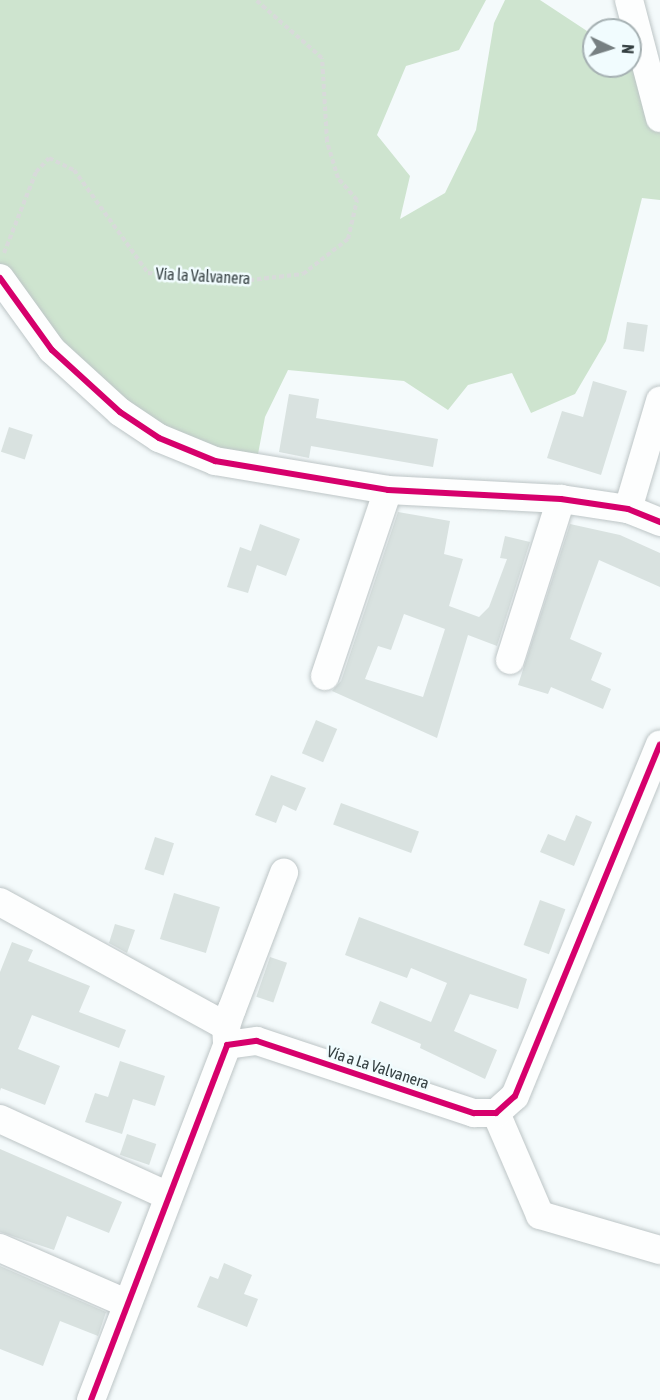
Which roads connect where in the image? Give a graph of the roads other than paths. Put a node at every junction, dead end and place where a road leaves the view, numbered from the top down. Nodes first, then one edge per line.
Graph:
1 (629, 0) edge
2 (660, 118) edge
3 (0, 278) edge
4 (660, 401) edge
5 (388, 490) junction
6 (561, 499) junction
7 (628, 509) junction
8 (660, 522) edge
9 (510, 660) dead end
10 (325, 676) dead end
11 (660, 745) edge
12 (284, 873) dead end
13 (0, 902) edge
14 (226, 1035) junction
15 (496, 1113) junction
16 (0, 1119) edge
17 (168, 1196) junction
18 (0, 1248) edge
19 (660, 1250) edge
20 (126, 1303) junction
21 (91, 1400) edge

1 - 2 street
3 - 5 street
4 - 7 street
5 - 6 street
5 - 10 street
6 - 7 street
6 - 9 street
7 - 8 street
11 - 15 street
12 - 14 street
13 - 14 street
14 - 15 street, Vía a La Valvanera
14 - 17 street
15 - 19 street
16 - 17 street
17 - 20 street
18 - 20 street
20 - 21 street

